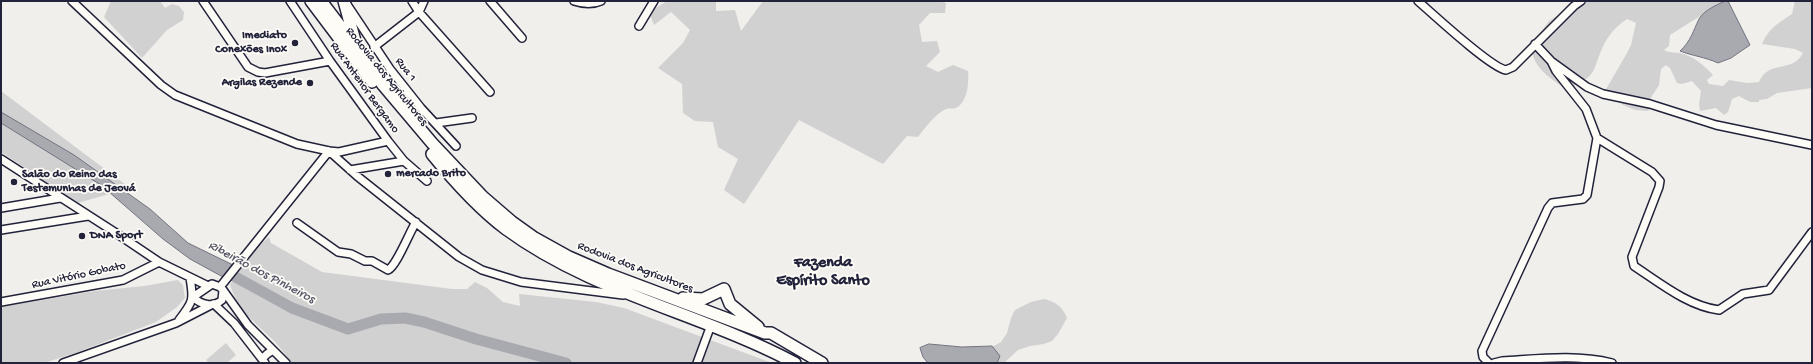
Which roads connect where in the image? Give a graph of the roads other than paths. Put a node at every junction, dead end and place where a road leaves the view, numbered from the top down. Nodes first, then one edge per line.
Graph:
1 (72, 1) edge
2 (203, 1) edge
3 (290, 1) edge
4 (311, 1) edge
5 (321, 1) edge
6 (344, 1) edge
7 (412, 1) edge
8 (424, 1) edge
9 (490, 1) edge
10 (574, 1) edge
11 (601, 1) edge
12 (654, 1) edge
13 (1418, 1) edge
14 (1581, 1) edge
15 (419, 12) junction
16 (639, 26) dead end
17 (522, 38) dead end
18 (1535, 44) junction
19 (374, 47) junction
20 (357, 48) junction
21 (330, 61) junction
22 (1550, 61) junction
23 (490, 92) dead end
24 (472, 118) dead end
25 (436, 124) junction
26 (1597, 138) junction
27 (388, 141) junction
28 (1812, 145) edge
29 (456, 146) dead end
30 (329, 151) junction
31 (1, 159) edge
32 (404, 161) junction
33 (368, 167) junction
34 (350, 170) junction
35 (363, 180) junction
36 (427, 181) dead end
37 (60, 198) junction
38 (1, 208) edge
39 (88, 216) junction
40 (416, 222) junction
41 (297, 223) dead end
42 (1, 230) edge
43 (1812, 232) edge
44 (159, 262) junction
45 (190, 278) junction
46 (208, 286) junction
47 (221, 288) junction
48 (631, 296) junction
49 (193, 297) junction
50 (673, 298) junction
51 (1, 302) edge
52 (213, 304) junction
53 (176, 323) junction
54 (711, 325) junction
55 (765, 333) junction
56 (274, 350) junction
57 (263, 361) edge
58 (63, 363) edge
59 (286, 363) edge
60 (696, 363) edge
61 (795, 363) edge
62 (822, 363) edge
63 (1489, 363) edge
64 (1494, 363) edge
65 (1612, 363) edge

1 - 30 street
2 - 21 street
3 - 21 street, Rua Antenor Bergamo
4 - 48 main road, Rodovia dos Agricultores
5 - 20 main road, Rodovia dos Agricultores
6 - 19 street, Rua 1
6 - 20 main road
7 - 15 street
8 - 15 street
9 - 17 street
10 - 11 street
12 - 16 street
13 - 18 street
14 - 18 street
15 - 19 street
15 - 23 street
18 - 22 street
19 - 25 street, Rua 1
20 - 50 main road, Rodovia dos Agricultores
21 - 27 street, Rua Antenor Bergamo
22 - 26 street
22 - 28 street
24 - 25 street
25 - 29 street, Rua 1
26 - 43 street
26 - 63 street
27 - 30 street
27 - 32 street, Rua Antenor Bergamo
30 - 34 street
30 - 47 street
31 - 37 street
32 - 33 street
32 - 36 street, Rua Antenor Bergamo
33 - 34 street
33 - 35 street
34 - 35 street
35 - 40 street
37 - 38 street
37 - 39 street
39 - 42 street
39 - 44 street
40 - 41 street
40 - 48 street
44 - 45 street
44 - 51 street, Rua Vitório Gobato
45 - 46 street
45 - 49 street
46 - 47 street
46 - 49 street
47 - 52 street
47 - 56 street
48 - 54 main road, Rodovia dos Agricultores
49 - 52 street
49 - 53 street
50 - 55 main road, Rodovia dos Agricultores
50 - 55 main road
52 - 53 street
52 - 57 street
53 - 58 street
54 - 60 street
54 - 61 main road, Rodovia dos Agricultores
55 - 62 main road, Rodovia dos Agricultores
56 - 57 street
56 - 59 street
64 - 65 street

